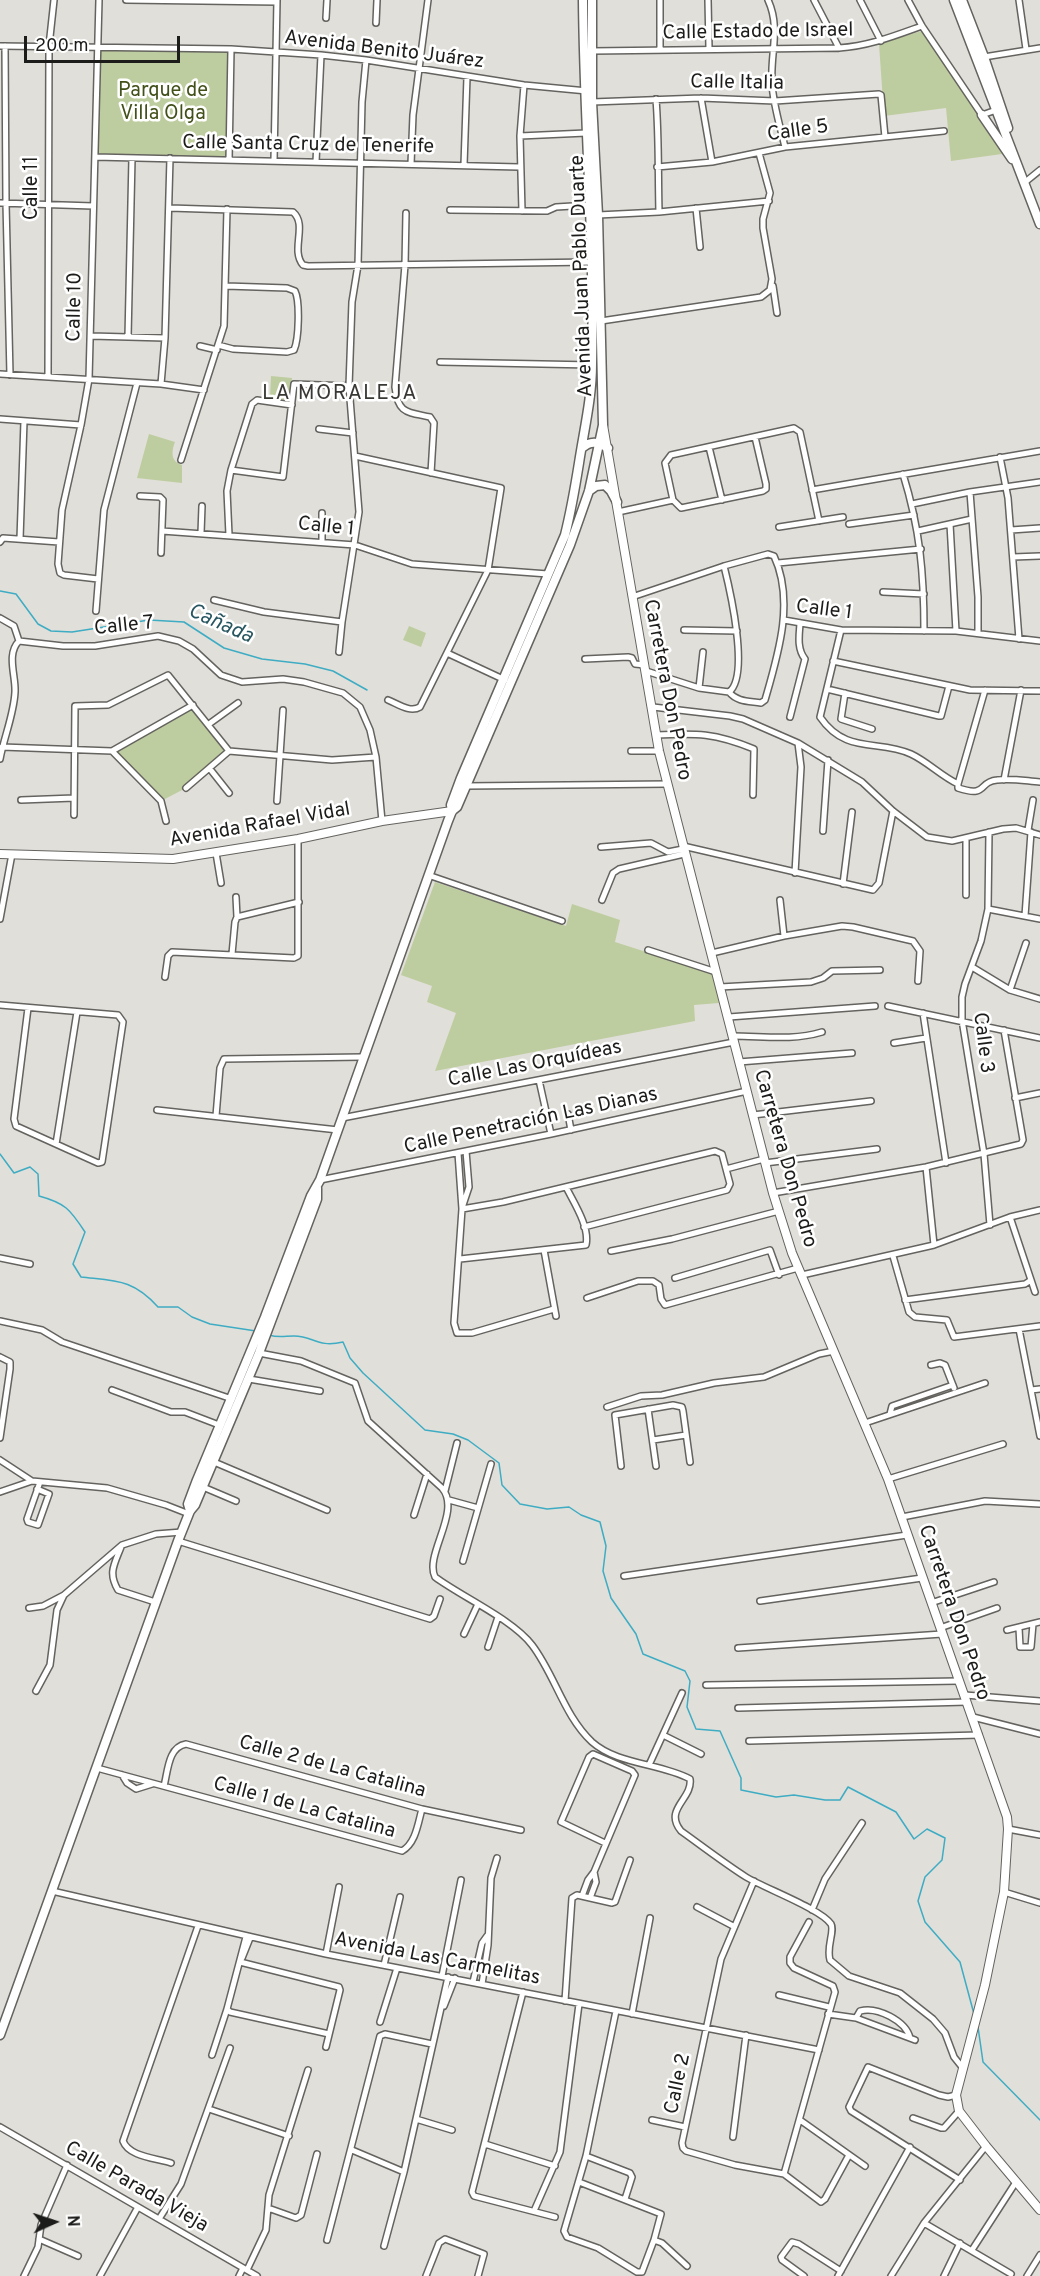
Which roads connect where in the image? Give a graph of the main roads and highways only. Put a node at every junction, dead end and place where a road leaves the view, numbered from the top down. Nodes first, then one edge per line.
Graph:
1 (583, 0) edge
2 (592, 0) edge
3 (954, 0) edge
4 (962, 0) edge
5 (588, 91) junction
6 (999, 109) junction
7 (982, 115) road end
8 (1019, 169) junction
9 (1040, 224) edge
10 (595, 262) junction
11 (604, 445) junction
12 (582, 448) junction
13 (579, 462) junction
14 (593, 477) junction
15 (605, 485) junction
16 (589, 491) junction
17 (617, 502) road end
18 (566, 544) junction
19 (507, 680) junction
20 (452, 811) junction
21 (257, 1349) junction
22 (235, 1401) junction
23 (189, 1513) junction
24 (0, 2035) edge

1 - 5 main road, Avenida Juan Pablo Duarte
2 - 5 main road, Avenida Juan Pablo Duarte
3 - 6 main road
4 - 6 main road
5 - 10 main road, Avenida Juan Pablo Duarte
5 - 10 main road, Avenida Juan Pablo Duarte
6 - 8 main road
7 - 8 main road
8 - 9 main road
10 - 11 main road, Avenida Juan Pablo Duarte
10 - 12 main road, Avenida Juan Pablo Duarte
11 - 12 main road
11 - 14 main road, Avenida Juan Pablo Duarte
12 - 13 main road, Avenida Juan Pablo Duarte
13 - 14 main road
13 - 18 main road, Avenida Juan Pablo Duarte
14 - 15 main road
14 - 16 main road, Avenida Juan Pablo Duarte
15 - 16 main road
15 - 17 main road
16 - 18 main road, Avenida Juan Pablo Duarte
18 - 19 main road
19 - 20 main road
19 - 20 main road
20 - 21 main road
21 - 22 main road
21 - 22 main road
22 - 23 main road
22 - 23 main road
23 - 24 main road

